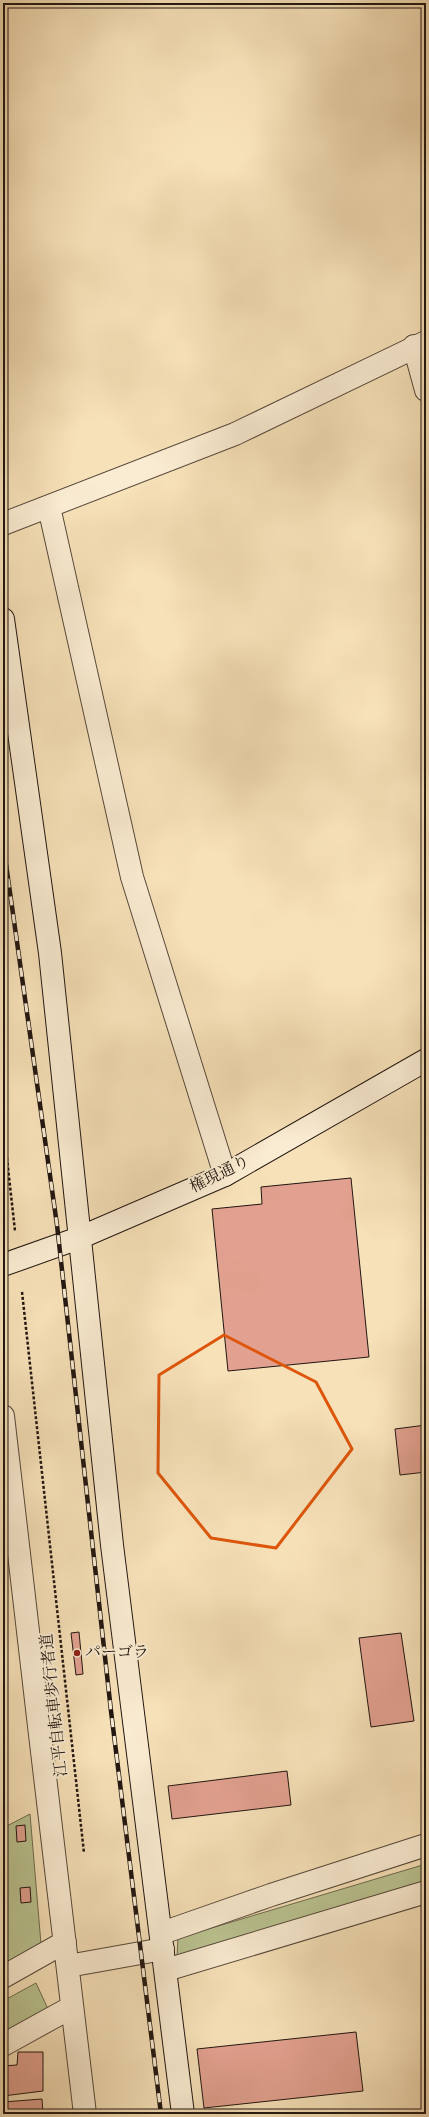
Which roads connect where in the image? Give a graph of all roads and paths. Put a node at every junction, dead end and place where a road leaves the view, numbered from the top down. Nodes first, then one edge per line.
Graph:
1 (420, 344) edge
2 (426, 390) edge
3 (49, 507) junction
4 (3, 524) edge
5 (3, 619) edge
6 (426, 1060) edge
7 (3, 1123) edge
8 (225, 1175) junction
9 (16, 1235) dead end
10 (79, 1238) junction
11 (3, 1265) edge
12 (22, 1292) dead end
13 (3, 1416) edge
14 (426, 1845) edge
15 (84, 1857) dead end
16 (426, 1892) edge
17 (65, 1942) junction
18 (164, 1950) junction
19 (68, 1966) junction
20 (3, 1977) edge
21 (72, 2007) junction
22 (3, 2045) edge
23 (85, 2114) edge
24 (183, 2114) edge

1 - 2 street
1 - 3 street
3 - 4 street
3 - 8 street
5 - 10 street
6 - 8 street, 権現通り
7 - 9 path
8 - 10 street, 権現通り
10 - 11 street, 権現通り
10 - 18 street
12 - 15 path, 江平自転車歩行者道
13 - 17 street
14 - 18 street
16 - 18 street
17 - 19 street
17 - 20 street
18 - 19 street
18 - 24 street
19 - 21 street
21 - 22 street
21 - 23 street

